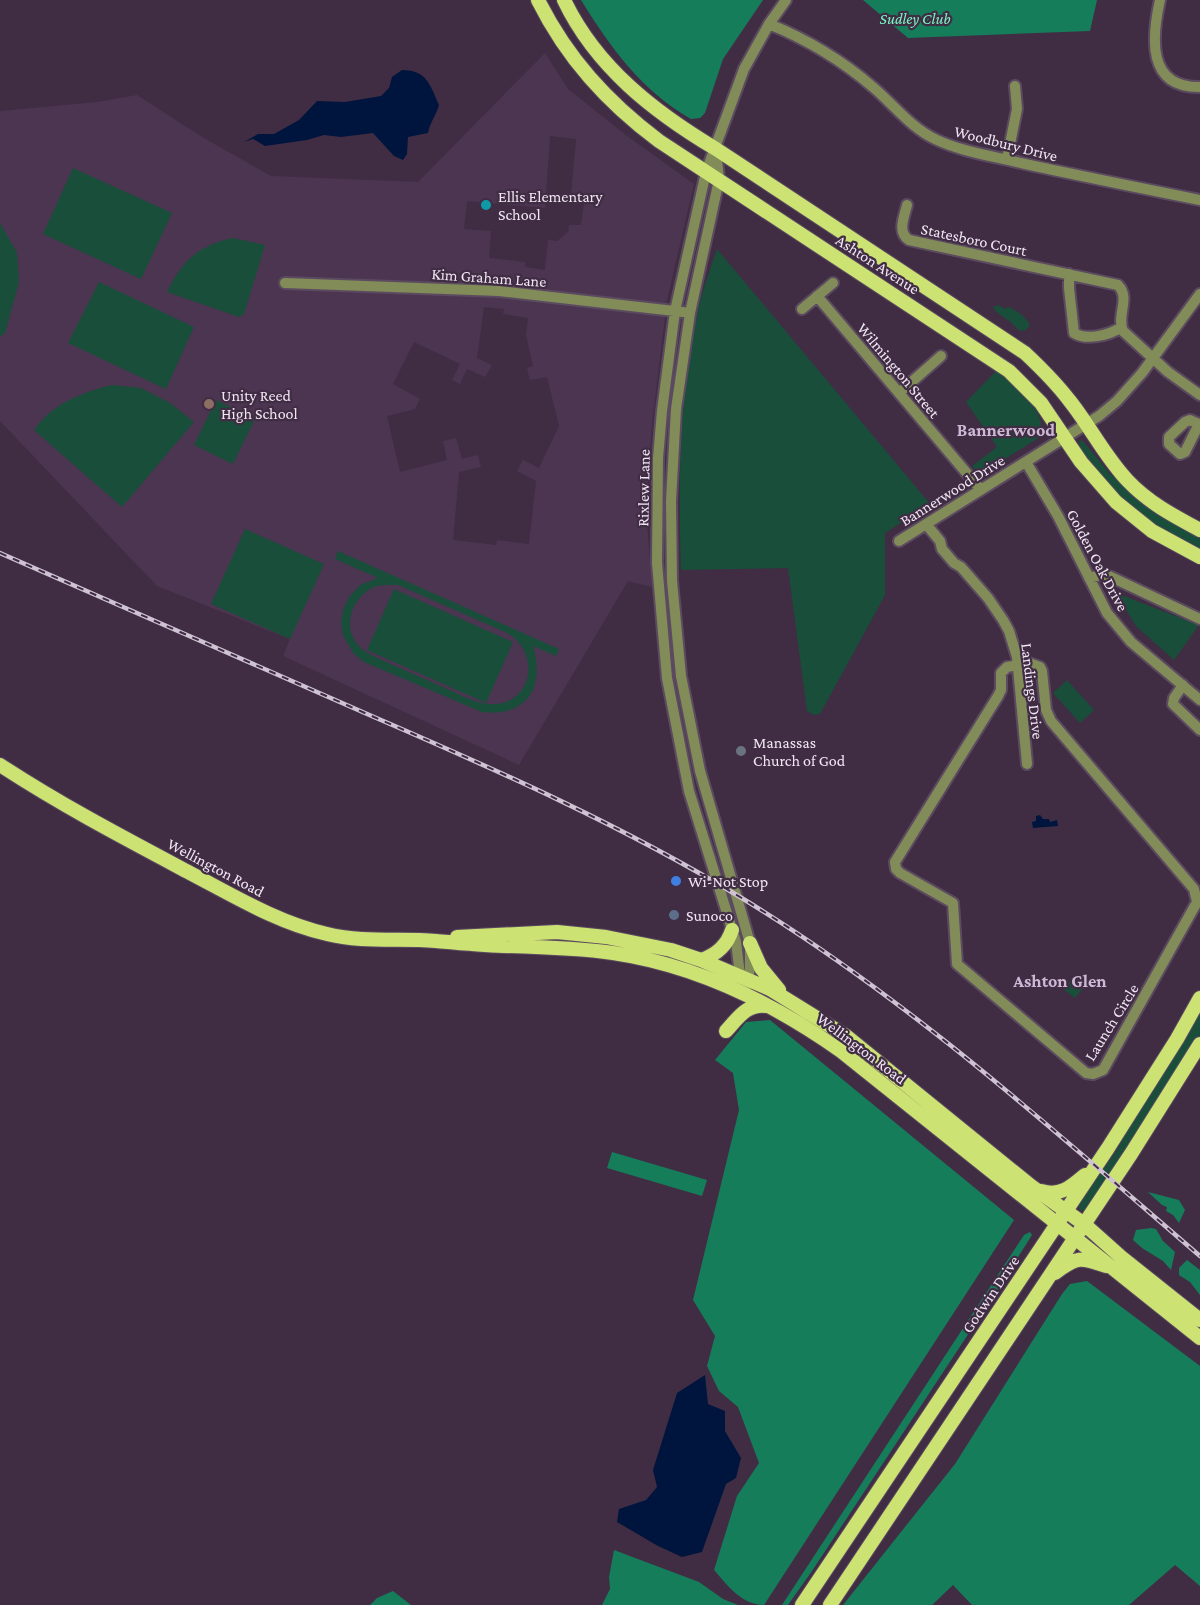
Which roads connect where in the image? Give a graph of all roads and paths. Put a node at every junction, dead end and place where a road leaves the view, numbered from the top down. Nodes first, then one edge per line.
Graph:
1 (538, 0) edge
2 (564, 0) edge
3 (786, 0) edge
4 (1160, 0) edge
5 (769, 24) junction
6 (1015, 86) dead end
7 (1200, 87) edge
8 (716, 149) junction
9 (1006, 159) junction
10 (706, 172) junction
11 (719, 180) junction
12 (1200, 200) edge
13 (907, 205) dead end
14 (1069, 274) junction
15 (285, 283) dead end
16 (833, 283) dead end
17 (1200, 294) edge
18 (817, 296) junction
19 (801, 309) dead end
20 (675, 311) junction
21 (690, 313) junction
22 (1120, 327) junction
23 (940, 356) dead end
24 (1153, 359) junction
25 (899, 393) junction
26 (1200, 395) edge
27 (1086, 424) junction
28 (1065, 437) junction
29 (1026, 462) junction
30 (981, 490) junction
31 (926, 524) junction
32 (1200, 530) edge
33 (899, 541) dead end
34 (1200, 557) edge
35 (1089, 578) junction
36 (1200, 619) edge
37 (1017, 664) junction
38 (1183, 686) junction
39 (1200, 700) edge
40 (1200, 730) edge
41 (1027, 764) dead end
42 (0, 765) edge
43 (732, 930) junction
44 (434, 941) junction
45 (750, 943) junction
46 (701, 960) junction
47 (744, 977) junction
48 (740, 991) junction
49 (1200, 998) edge
50 (794, 1002) junction
51 (771, 1007) junction
52 (726, 1032) dead end
53 (1200, 1044) edge
54 (1095, 1166) junction
55 (1031, 1186) junction
56 (1098, 1203) junction
57 (1066, 1211) junction
58 (1058, 1223) junction
59 (1084, 1224) junction
60 (1076, 1236) junction
61 (1117, 1263) junction
62 (1047, 1280) junction
63 (1200, 1320) edge
64 (1200, 1338) edge
65 (802, 1605) edge
66 (830, 1605) edge

1 - 10 main road, Ashton Avenue
2 - 8 main road, Ashton Avenue
3 - 5 street, Rixlew Lane
4 - 7 street
5 - 8 street, Rixlew Lane
5 - 9 street, Woodbury Drive
6 - 9 street
8 - 10 street, Rixlew Lane
8 - 11 street, Rixlew Lane
8 - 27 main road, Ashton Avenue
9 - 12 street, Woodbury Drive
10 - 11 main road, Ashton Avenue
10 - 20 street, Rixlew Lane
11 - 21 street, Rixlew Lane
11 - 28 main road, Ashton Avenue
13 - 14 street, Statesboro Court
14 - 22 street, Statesboro Court
14 - 22 street
15 - 20 street, Kim Graham Lane
16 - 18 street
17 - 24 street, Bannerwood Drive
18 - 19 street
18 - 25 street, Wilmington Street
20 - 21 street, Kim Graham Lane
20 - 43 street, Rixlew Lane
21 - 45 street, Rixlew Lane
22 - 24 street
23 - 25 street
24 - 26 street
24 - 27 street, Bannerwood Drive
25 - 30 street, Wilmington Street
27 - 28 street, Bannerwood Drive
27 - 32 main road, Ashton Avenue
28 - 29 street, Bannerwood Drive
28 - 34 main road, Ashton Avenue
29 - 30 street, Bannerwood Drive
29 - 35 street, Golden Oak Drive
30 - 31 street, Bannerwood Drive
31 - 33 street, Bannerwood Drive
31 - 37 street, Landings Drive
35 - 36 street
35 - 38 street, Golden Oak Drive
37 - 37 street, Launch Circle
37 - 41 street, Landings Drive
38 - 39 street, Golden Oak Drive
38 - 40 street
42 - 44 main road, Wellington Road
43 - 46 main road
43 - 47 street, Rixlew Lane
44 - 46 main road, Wellington Road
44 - 48 main road, Wellington Road
45 - 47 street, Rixlew Lane
45 - 50 main road
46 - 47 main road, Wellington Road
47 - 48 street, Rixlew Lane
47 - 50 main road, Wellington Road
48 - 51 main road, Wellington Road
49 - 54 main road, Godwin Drive
50 - 55 main road, Wellington Road
51 - 52 main road
51 - 58 main road, Wellington Road
53 - 56 main road
54 - 55 main road
54 - 57 main road, Godwin Drive
55 - 57 main road, Wellington Road
56 - 59 main road
56 - 61 main road
57 - 58 main road, Godwin Drive
57 - 59 main road, Wellington Road
58 - 60 main road, Wellington Road
58 - 65 main road, Godwin Drive
59 - 60 main road
59 - 61 main road, Wellington Road
60 - 61 main road, Wellington Road
60 - 62 main road
61 - 62 main road
61 - 63 main road, Wellington Road
61 - 64 main road, Wellington Road
62 - 66 main road

